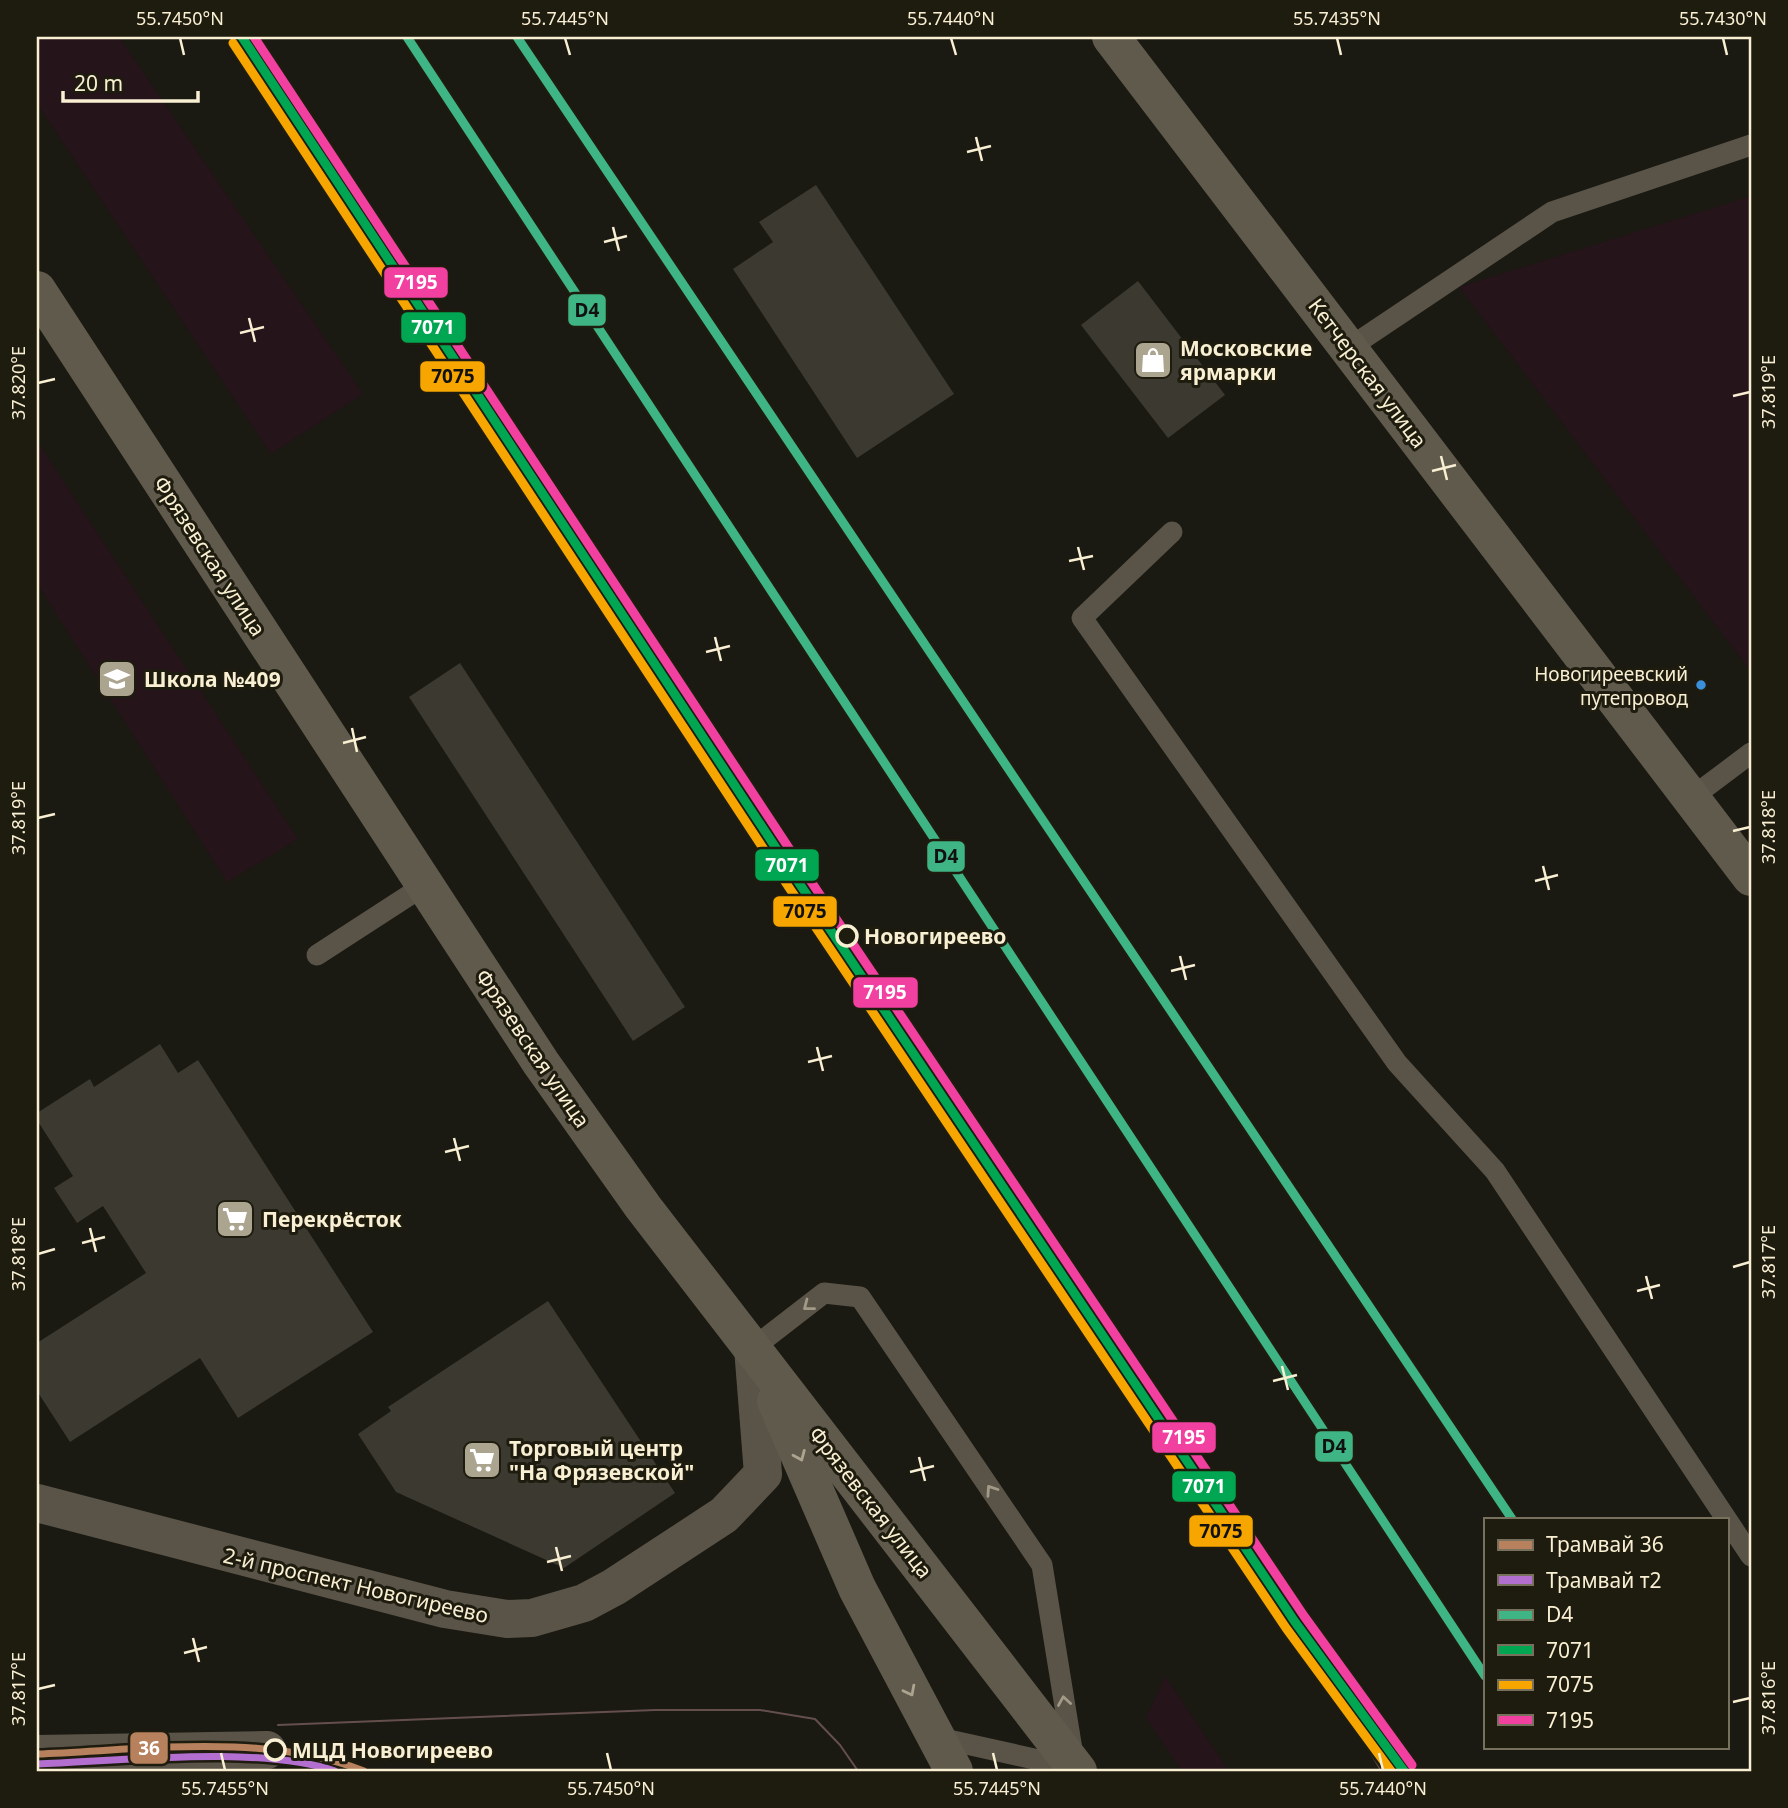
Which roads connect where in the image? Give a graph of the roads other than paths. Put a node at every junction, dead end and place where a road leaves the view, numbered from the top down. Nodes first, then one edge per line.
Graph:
1 (1111, 37) edge
2 (1751, 145) edge
3 (37, 290) edge
4 (1349, 348) junction
5 (1172, 532) dead end
6 (1751, 752) edge
7 (1691, 798) junction
8 (1751, 877) edge
9 (425, 884) junction
10 (317, 955) dead end
11 (753, 1348) junction
12 (37, 1503) edge
13 (1726, 1518) edge
14 (1728, 1521) edge
15 (1751, 1556) edge
16 (933, 1737) junction
17 (37, 1754) edge
18 (248, 1757) edge
19 (1077, 1770) edge
20 (954, 1771) edge

1 - 4 main road, Кетчерская улица
2 - 4 lane
3 - 9 main road, Фрязевская улица
4 - 7 main road, Кетчерская улица
5 - 13 lane
6 - 7 lane
7 - 8 main road, Кетчерская улица
9 - 10 lane
9 - 11 main road, Фрязевская улица
11 - 12 street, 2-й проспект Новогиреево
11 -> 16 main road
11 - 19 main road, Фрязевская улица
19 -> 11 lane
14 - 15 lane
16 - 19 lane
16 - 20 main road
17 - 18 street

